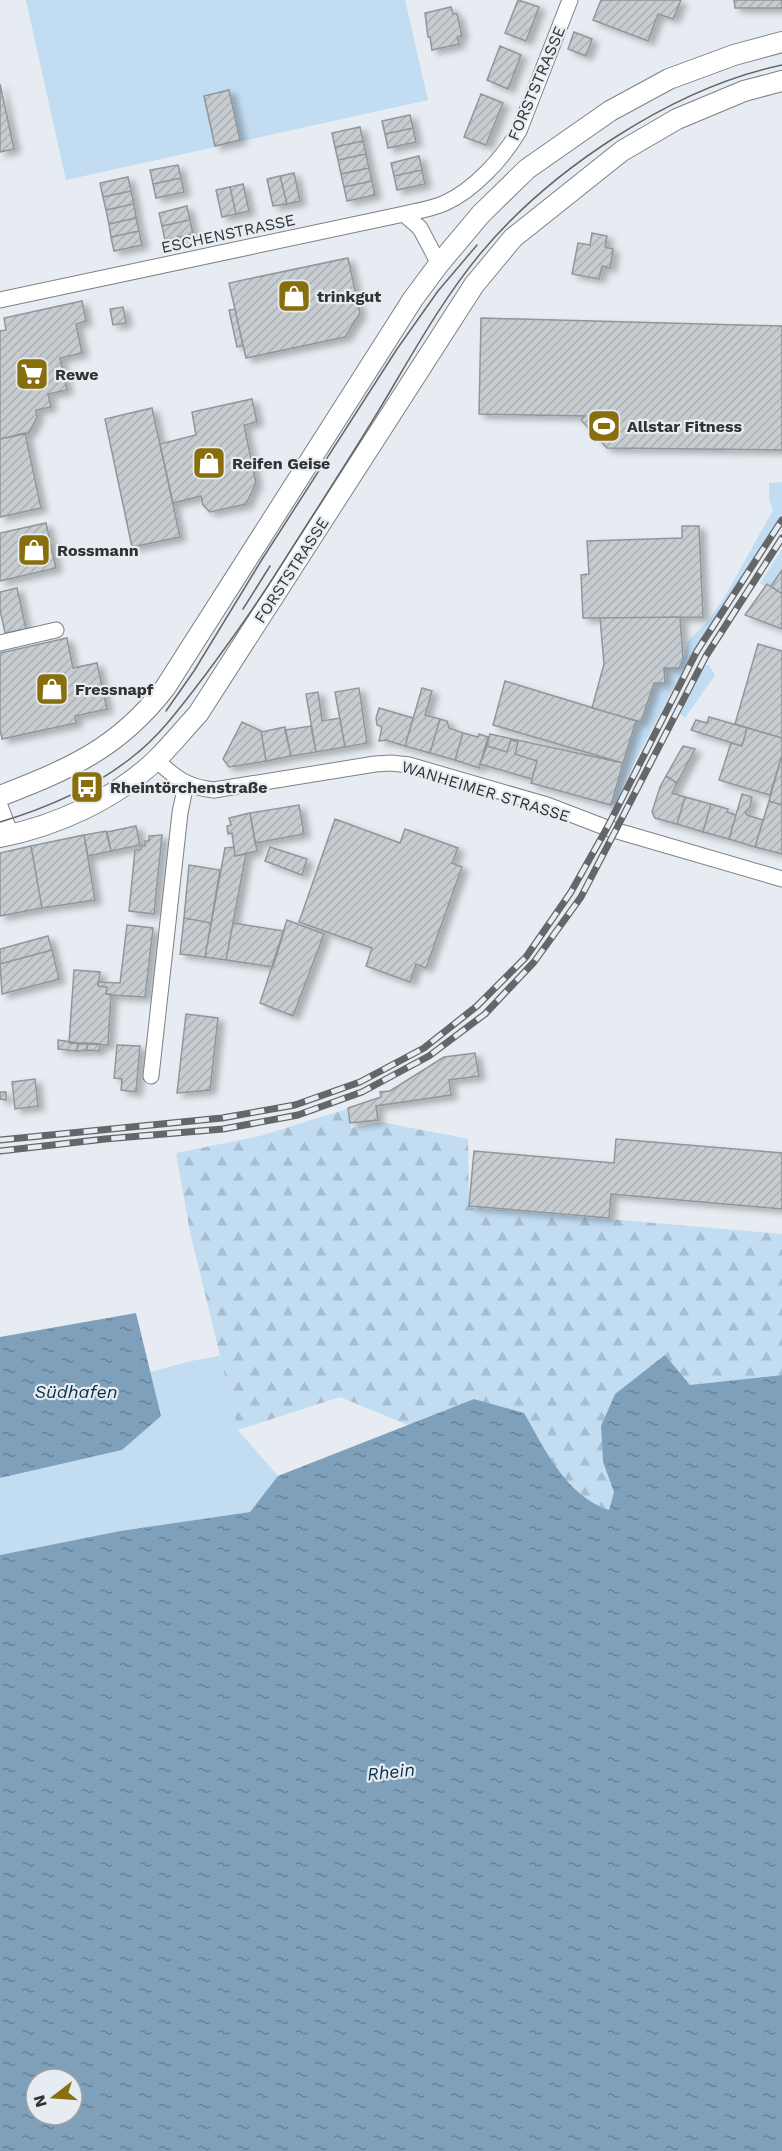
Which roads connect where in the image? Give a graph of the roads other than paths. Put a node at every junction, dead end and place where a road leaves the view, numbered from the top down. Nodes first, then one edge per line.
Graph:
1 (570, 0) edge
2 (782, 42) edge
3 (782, 81) edge
4 (404, 214) junction
5 (439, 264) junction
6 (0, 300) edge
7 (56, 630) dead end
8 (0, 643) edge
9 (156, 760) junction
10 (186, 784) junction
11 (0, 796) edge
12 (0, 807) edge
13 (5, 836) edge
14 (782, 879) edge
15 (151, 1076) dead end

1 - 4 street, FORSTSTRASSE
2 - 5 street
3 - 9 street, FORSTSTRASSE
4 - 5 street
4 - 6 street, ESCHENSTRASSE
5 - 11 street
7 - 8 street
9 - 10 street, WANHEIMER STRASSE
9 - 13 street, FORSTSTRASSE
10 - 14 street, WANHEIMER STRASSE
10 - 15 street
12 - 13 street

